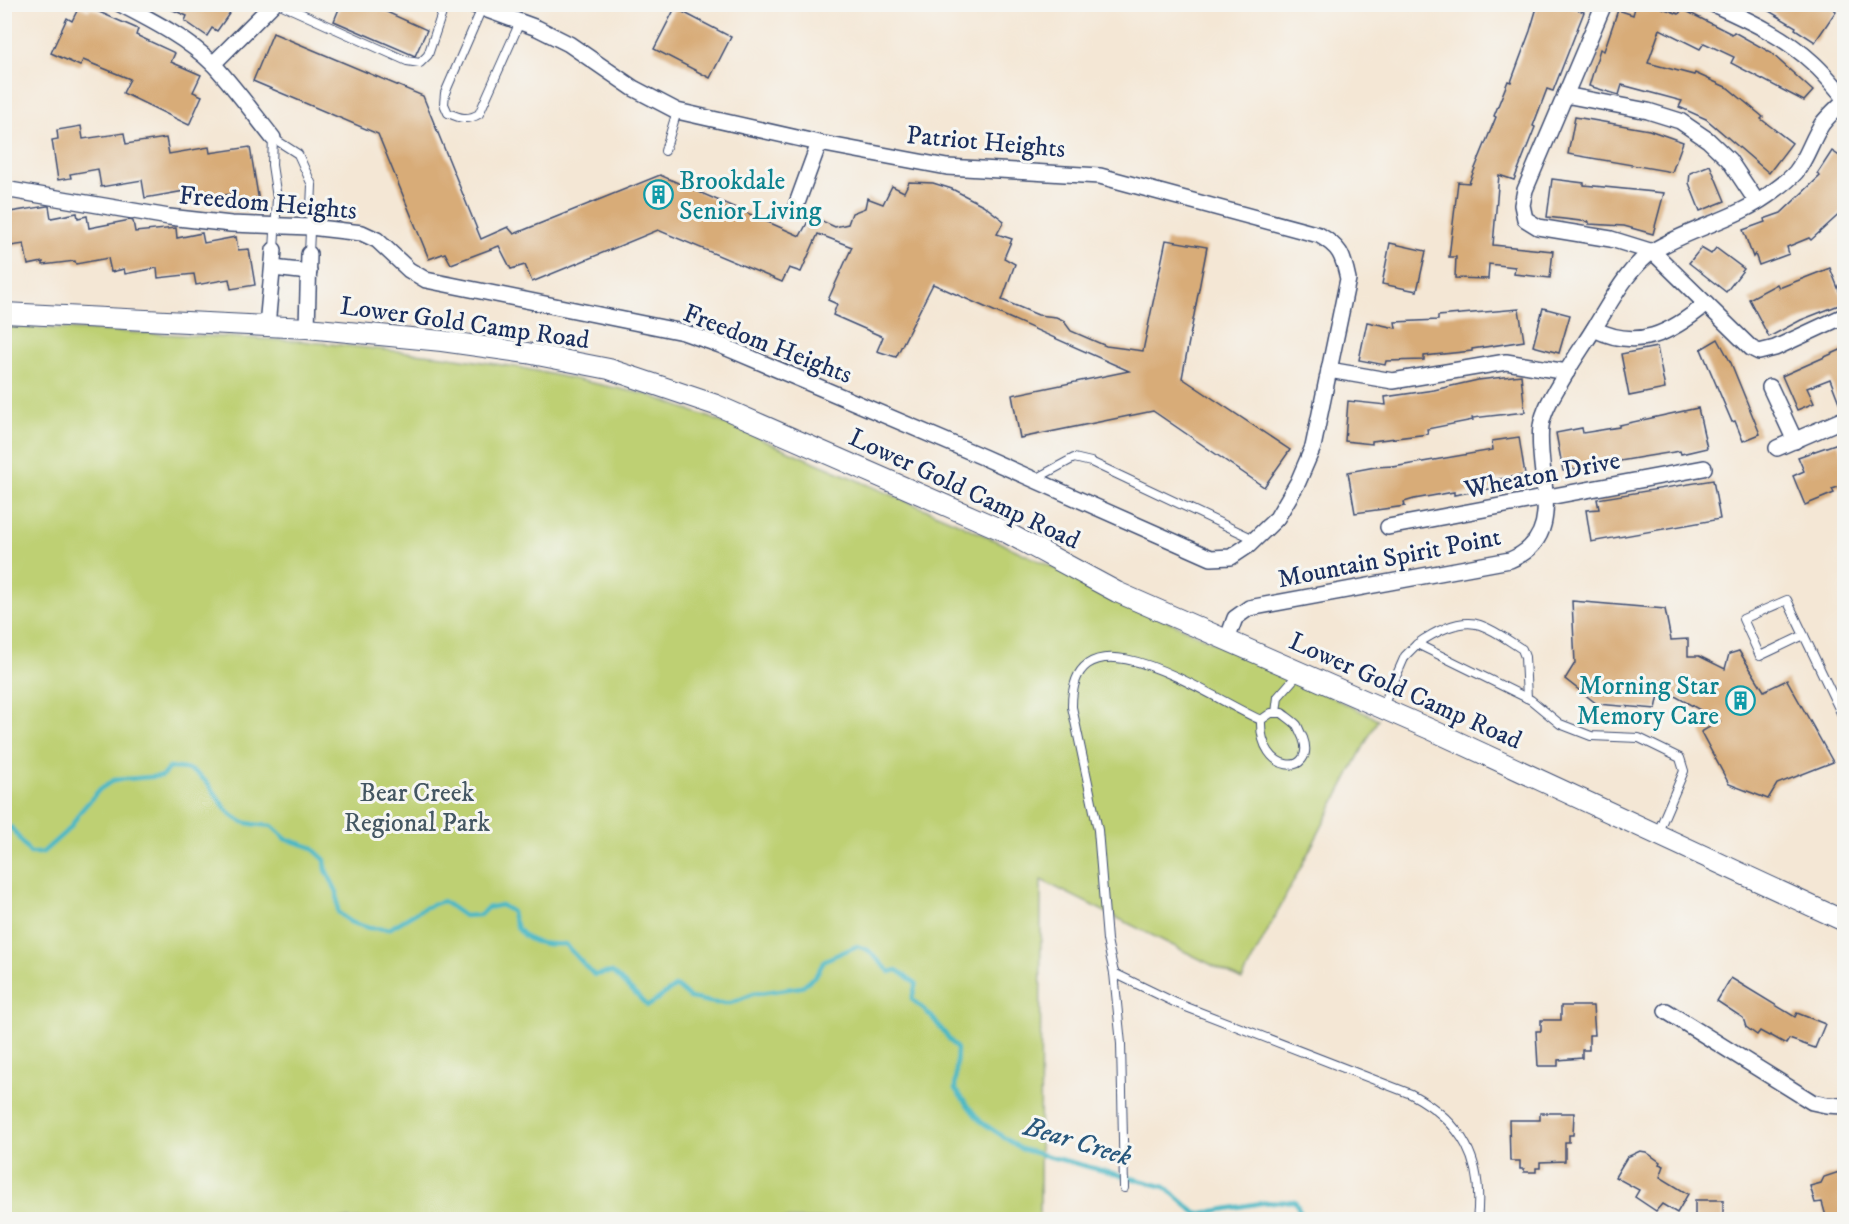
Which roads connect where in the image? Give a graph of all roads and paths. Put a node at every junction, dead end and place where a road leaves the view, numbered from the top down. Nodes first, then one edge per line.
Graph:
1 (120, 4) edge
2 (273, 4) edge
3 (280, 4) edge
4 (445, 4) edge
5 (1604, 4) edge
6 (1713, 4) edge
7 (476, 6) edge
8 (520, 22) junction
9 (213, 64) junction
10 (1566, 95) junction
11 (1845, 97) edge
12 (1845, 101) edge
13 (677, 111) junction
14 (273, 138) junction
15 (819, 143) junction
16 (665, 151) dead end
17 (4, 189) edge
18 (1757, 202) junction
19 (796, 206) dead end
20 (277, 226) junction
21 (310, 227) junction
22 (274, 250) joint
23 (1653, 252) junction
24 (309, 254) joint
25 (273, 268) junction
26 (309, 272) junction
27 (1706, 304) junction
28 (4, 313) edge
29 (1845, 316) edge
30 (267, 326) junction
31 (308, 328) junction
32 (1594, 329) junction
33 (1329, 370) junction
34 (1567, 372) junction
35 (1326, 386) joint
36 (1770, 387) dead end
37 (1845, 419) edge
38 (1795, 441) junction
39 (1777, 448) dead end
40 (1704, 468) dead end
41 (1034, 479) junction
42 (1545, 497) junction
43 (1388, 527) dead end
44 (1254, 539) junction
45 (1804, 635) junction
46 (1227, 640) junction
47 (1417, 644) junction
48 (1300, 671) junction
49 (1527, 698) junction
50 (1382, 708) junction
51 (1276, 713) junction
52 (1845, 719) edge
53 (1261, 720) junction
54 (1657, 835) junction
55 (1845, 921) edge
56 (1114, 973) junction
57 (1666, 1011) dead end
58 (1845, 1106) edge
59 (1124, 1188) dead end
60 (1477, 1220) edge

1 - 9 street
2 - 9 street
3 - 4 lane
5 - 10 street
6 - 11 street
7 - 8 street, Patriot Heights
7 - 8 lane
8 - 13 street, Patriot Heights
9 - 14 street
10 - 18 street
10 - 23 street
12 - 18 street, Mountain Spirit Point
13 - 15 street, Patriot Heights
13 - 16 lane
14 - 20 lane
14 - 21 lane
15 - 19 street
15 - 33 street, Patriot Heights
17 - 20 street, Freedom Heights
18 - 23 street, Mountain Spirit Point
20 - 21 street, Freedom Heights
20 - 22 lane
21 - 24 lane
21 - 41 street, Freedom Heights
22 - 25 street
23 - 27 street
23 - 32 street, Mountain Spirit Point
24 - 26 street
25 - 26 street
25 - 30 street
26 - 31 street
27 - 29 street
27 - 32 street
28 - 30 street, Lower Gold Camp Road
30 - 31 street, Lower Gold Camp Road
31 - 46 street, Lower Gold Camp Road
32 - 34 street, Mountain Spirit Point
33 - 34 street
33 - 35 street, Patriot Heights
34 - 42 street, Mountain Spirit Point
35 - 44 street, Freedom Heights
36 - 38 street
37 - 38 street
38 - 39 street
40 - 42 street, Wheaton Drive
41 - 44 lane
41 - 44 street, Freedom Heights
42 - 43 street, Wheaton Drive
42 - 46 street, Mountain Spirit Point
45 - 45 lane
45 - 52 lane
46 - 48 street, Lower Gold Camp Road
47 - 49 lane
47 - 49 lane
47 - 50 lane
48 - 50 street, Lower Gold Camp Road
48 - 51 lane
49 - 54 lane
50 - 54 street, Lower Gold Camp Road
51 - 53 lane
51 - 53 lane
53 - 56 lane
54 - 55 street, Lower Gold Camp Road
56 - 59 lane
56 - 60 lane
57 - 58 street

